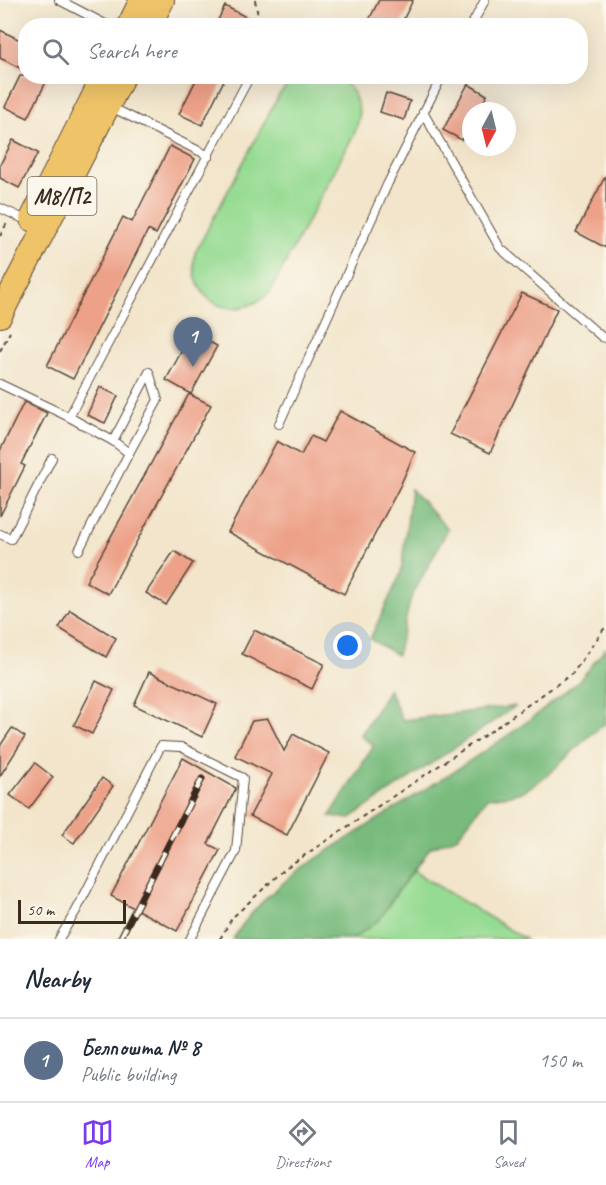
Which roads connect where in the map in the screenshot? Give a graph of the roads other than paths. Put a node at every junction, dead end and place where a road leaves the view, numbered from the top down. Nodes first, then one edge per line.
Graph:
1 (59, 0) edge
2 (142, 0) edge
3 (162, 0) edge
4 (485, 0) edge
5 (94, 18) edge
6 (133, 18) edge
7 (153, 18) edge
8 (475, 18) edge
9 (103, 84) edge
10 (116, 84) edge
11 (246, 84) edge
12 (438, 84) edge
13 (101, 102) junction
14 (423, 112) junction
15 (209, 156) junction
16 (0, 208) edge
17 (30, 222) junction
18 (0, 280) edge
19 (0, 315) edge
20 (606, 338) edge
21 (0, 384) edge
22 (69, 417) junction
23 (279, 424) dead end
24 (113, 441) junction
25 (129, 453) junction
26 (52, 459) dead end
27 (0, 534) edge
28 (79, 550) dead end
29 (59, 939) edge
30 (189, 939) edge

1 - 5 lane
2 - 6 main road
3 - 7 main road
4 - 8 lane
9 - 13 main road, М8/П2
10 - 13 main road, М8/П2
11 - 15 lane
12 - 14 lane
13 - 15 lane
13 - 17 main road, М8/П2
13 - 19 main road, М8/П2
14 - 20 lane
14 - 23 lane
15 - 22 lane
16 - 17 lane
17 - 18 main road, М8/П2
21 - 22 lane
22 - 24 lane
24 - 25 lane
24 - 25 lane
25 - 28 lane
26 - 27 lane
29 - 30 lane

